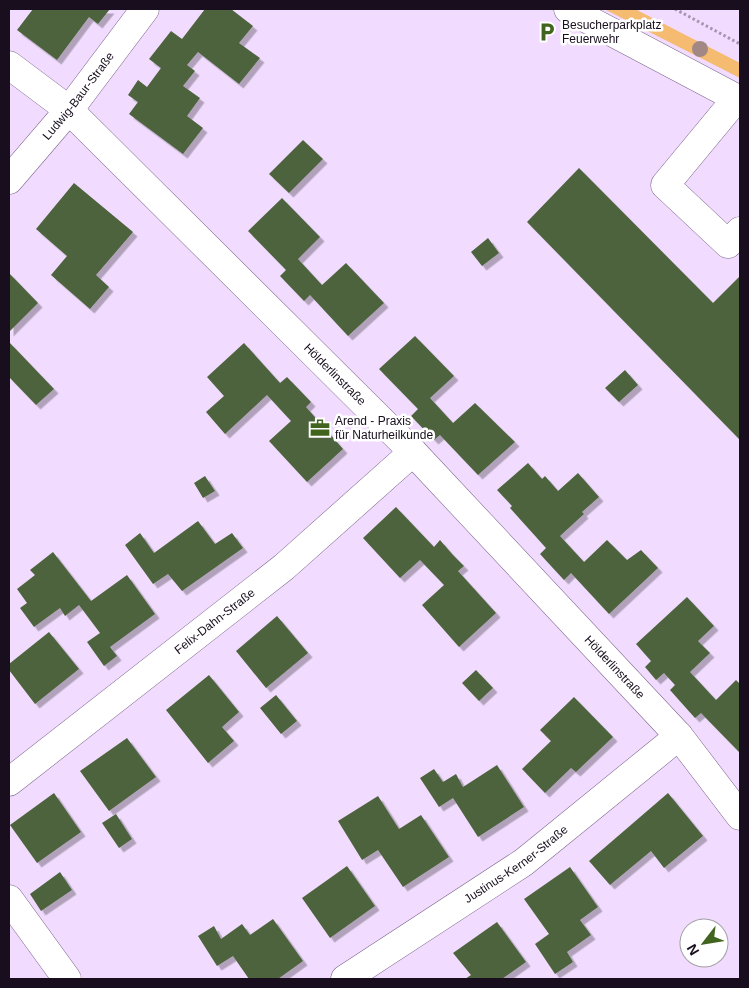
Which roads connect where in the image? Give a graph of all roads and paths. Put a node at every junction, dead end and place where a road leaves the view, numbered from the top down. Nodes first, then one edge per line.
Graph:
1 (145, 9) edge
2 (568, 9) edge
3 (674, 9) edge
4 (740, 44) edge
5 (9, 65) edge
6 (739, 99) edge
7 (69, 110) junction
8 (9, 180) edge
9 (740, 231) edge
10 (413, 452) junction
11 (679, 736) junction
12 (9, 782) edge
13 (740, 816) edge
14 (9, 898) edge
15 (67, 979) edge
16 (345, 979) edge

1 - 7 street, Ludwig-Baur-Straße
2 - 6 street
3 - 4 path
5 - 7 street, Hölderlinstraße
6 - 9 street
7 - 8 street, Ludwig-Baur-Straße
7 - 10 street, Hölderlinstraße
10 - 11 street, Hölderlinstraße
10 - 12 street, Felix-Dahn-Straße
11 - 13 street, Hölderlinstraße
11 - 16 street, Justinus-Kerner-Straße
14 - 15 street

